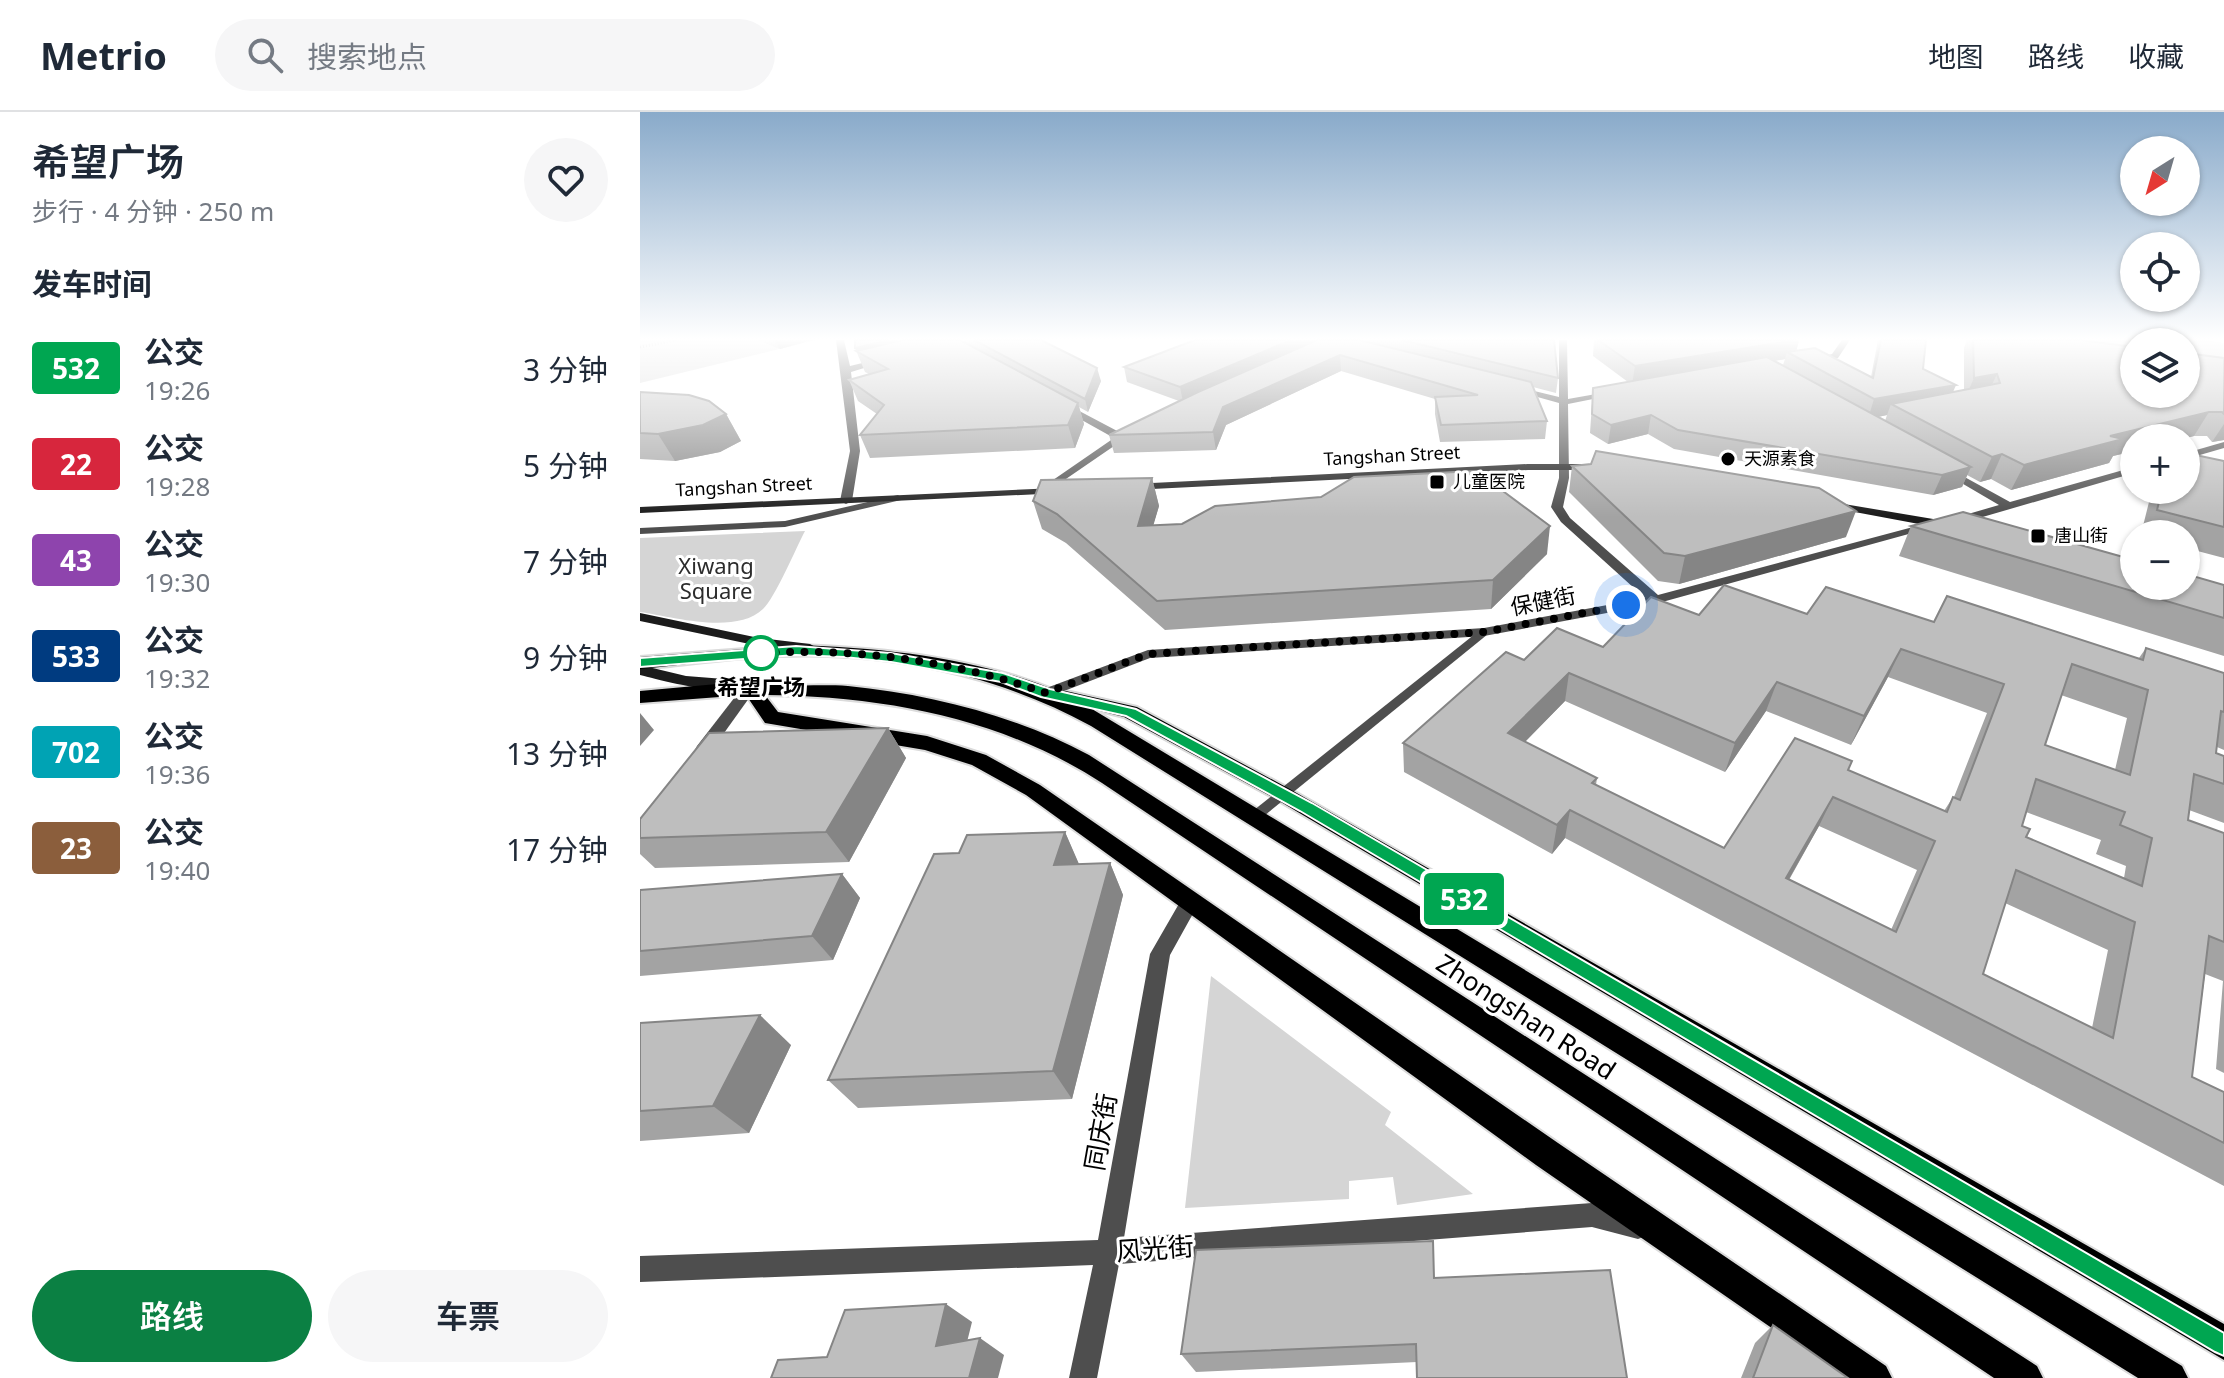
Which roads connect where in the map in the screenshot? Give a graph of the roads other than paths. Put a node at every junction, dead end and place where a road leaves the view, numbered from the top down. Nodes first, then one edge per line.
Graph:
1 (849, 399) edge
2 (1555, 399) edge
3 (1582, 399) edge
4 (1055, 401) edge
5 (1566, 402) junction
6 (1134, 431) edge
7 (1120, 437) junction
8 (2224, 445) edge
9 (2200, 452) edge
10 (1930, 462) edge
11 (1563, 466) junction
12 (1614, 469) edge
13 (2120, 474) edge
14 (1122, 488) edge
15 (1075, 490) edge
16 (1044, 491) junction
17 (898, 498) junction
18 (846, 501) junction
19 (1824, 504) edge
20 (2007, 505) junction
21 (640, 510) edge
22 (1944, 524) junction
23 (640, 531) edge
24 (1969, 531) edge
25 (1655, 600) junction
26 (640, 617) edge
27 (1484, 632) junction
28 (844, 652) junction
29 (640, 663) edge
30 (640, 670) edge
31 (750, 687) junction
32 (1046, 693) junction
33 (640, 697) edge
34 (695, 759) edge
35 (1281, 793) junction
36 (1254, 817) junction
37 (1191, 901) junction
38 (1666, 1234) junction
39 (1109, 1252) junction
40 (640, 1269) edge
41 (2224, 1343) edge
42 (1083, 1378) edge
43 (1874, 1378) edge
44 (2025, 1378) edge
45 (2170, 1378) edge

1 - 18 street
2 - 5 street
3 - 5 street
4 - 7 street
5 - 11 street
6 - 7 street
7 - 16 street
8 - 9 street
10 - 20 street
11 - 12 main road, Tangshan Street
11 - 14 main road, Tangshan Street
11 - 25 street
13 - 20 street, 保健街
15 - 16 main road, Tangshan Street
16 - 17 main road, Tangshan Street
17 - 18 main road, Tangshan Street
17 - 23 lane
18 - 21 main road, Tangshan Street
19 - 22 main road
20 - 22 street, 保健街
22 - 24 main road
22 - 25 street, 保健街
25 - 27 street, 保健街
26 - 28 main road
27 - 32 street, 保健街
27 - 35 lane
28 - 29 main road
28 - 32 main road
30 - 31 main road
31 - 33 main road, Zhongshan Road
31 - 34 street
31 - 37 main road
31 - 44 main road, Zhongshan Road
32 - 35 main road
32 - 36 main road, Zhongshan Road
35 - 36 lane
35 - 41 main road
36 - 45 main road, Zhongshan Road
37 - 38 main road
37 - 39 street, 同庆街
38 - 39 street, 风光街
38 - 43 main road
39 - 40 street, 风光街
39 - 42 street, 同庆街

